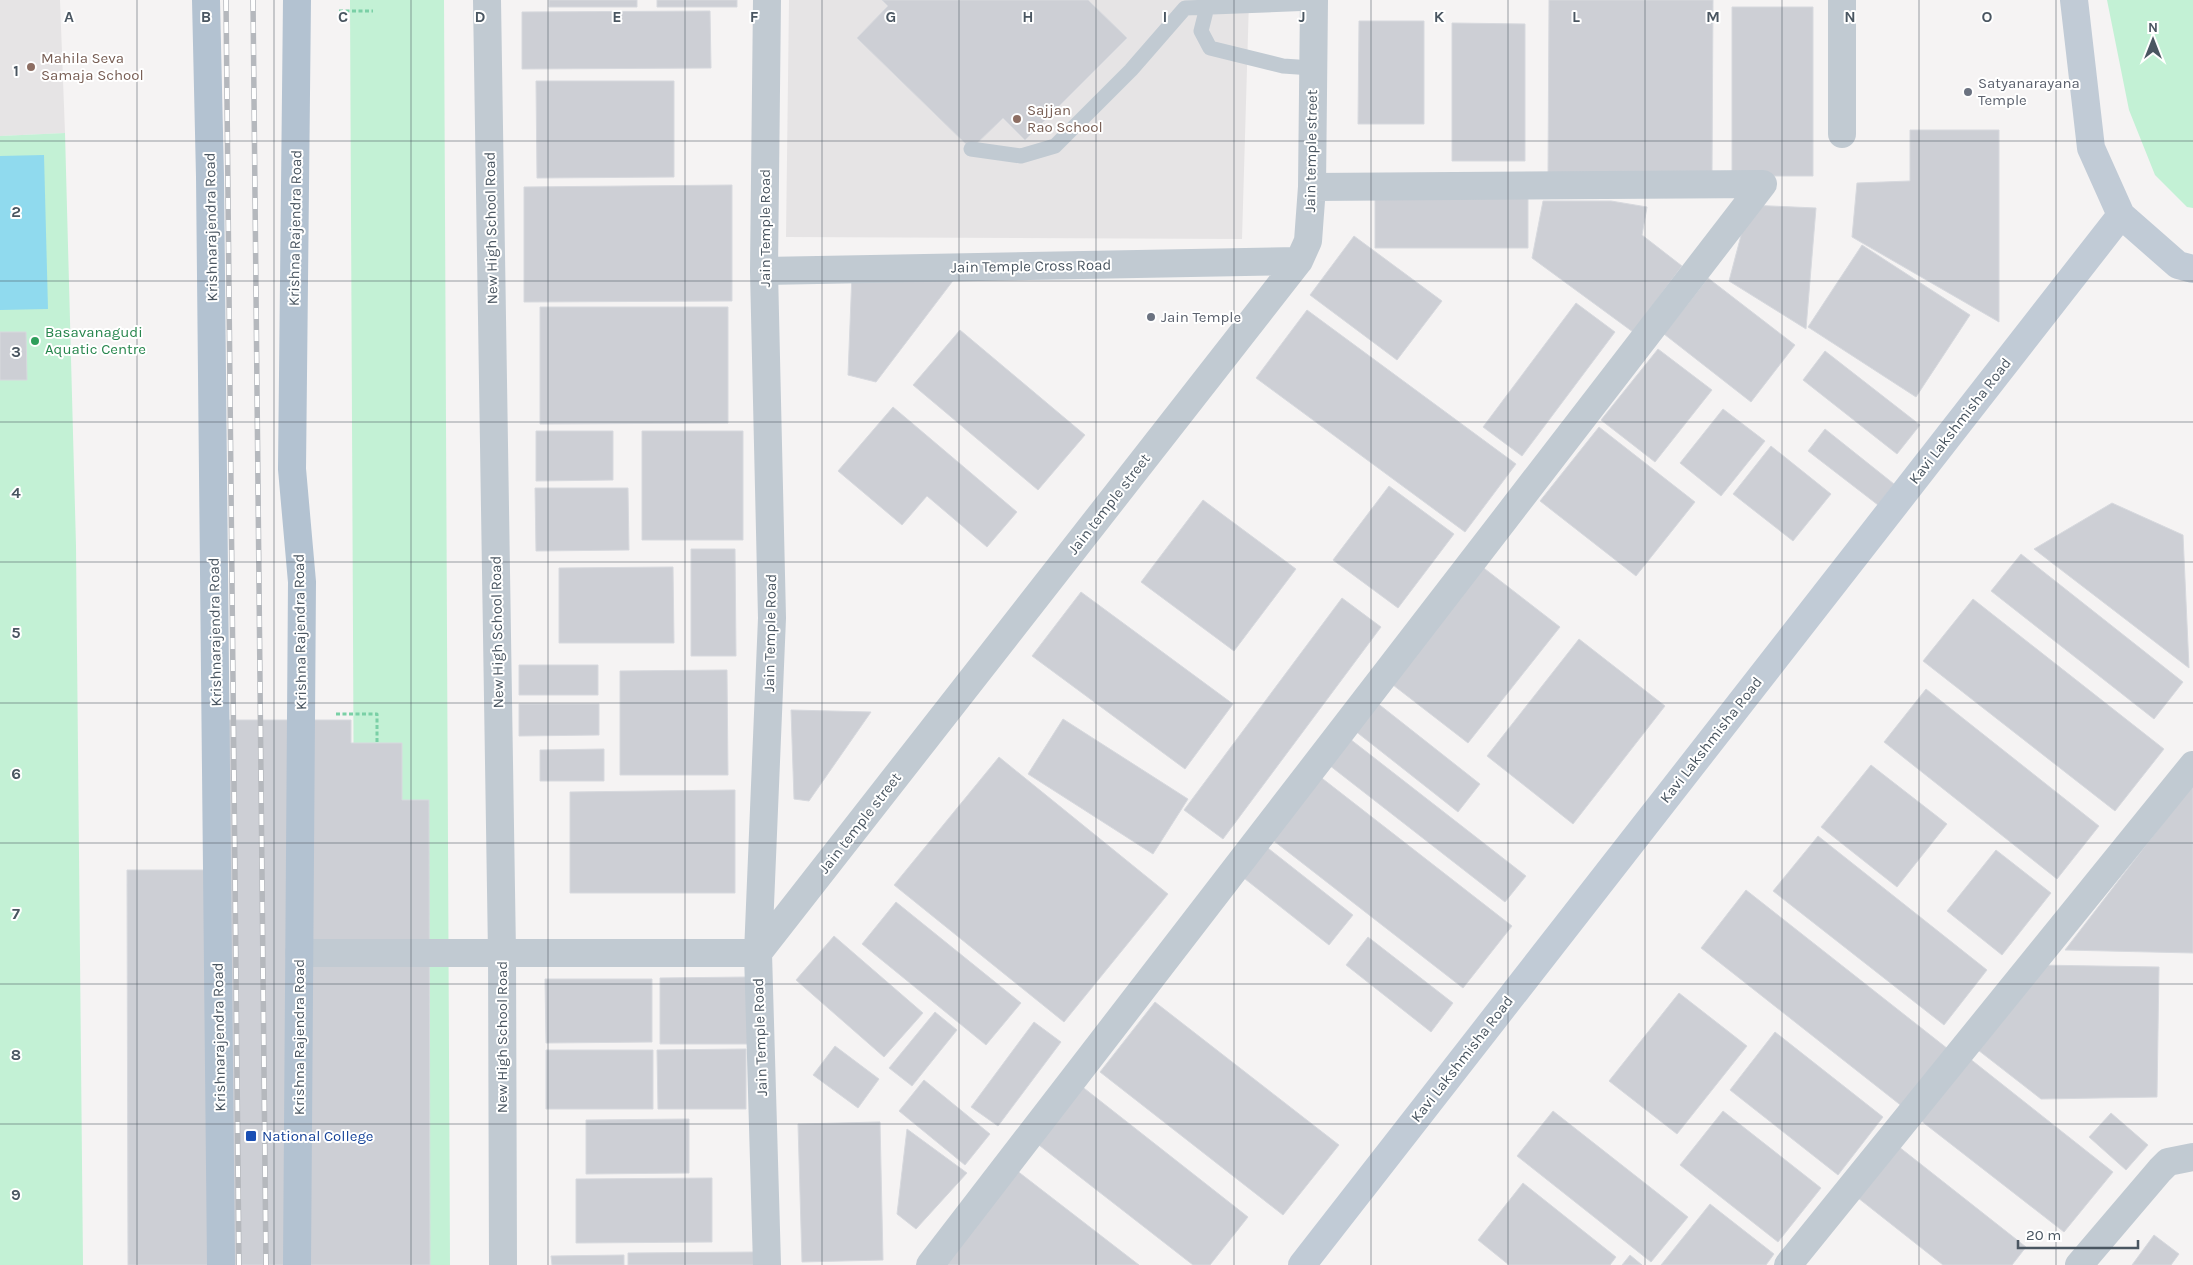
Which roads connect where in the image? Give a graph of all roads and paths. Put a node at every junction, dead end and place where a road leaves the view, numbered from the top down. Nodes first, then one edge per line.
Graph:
1 (206, 0) edge
2 (297, 0) edge
3 (487, 0) edge
4 (766, 0) edge
5 (1842, 0) edge
6 (2074, 0) edge
7 (1314, 2) edge
8 (1207, 7) junction
9 (373, 10) dead end
10 (339, 11) dead end
11 (1312, 68) junction
12 (1842, 134) dead end
13 (971, 149) dead end
14 (1312, 187) junction
15 (2121, 215) junction
16 (1299, 261) junction
17 (2193, 269) edge
18 (764, 271) junction
19 (336, 714) dead end
20 (377, 743) dead end
21 (2193, 764) edge
22 (299, 954) junction
23 (502, 954) junction
24 (758, 954) junction
25 (2193, 1157) edge
26 (221, 1265) edge
27 (297, 1265) edge
28 (503, 1265) edge
29 (766, 1265) edge
30 (930, 1265) edge
31 (1302, 1265) edge
32 (1788, 1265) edge
33 (2079, 1265) edge

1 - 26 main road, Krishnarajendra Road
2 - 22 main road, Krishna Rajendra Road
3 - 23 street, New High School Road
4 - 18 street, Jain Temple Road
5 - 12 street
6 - 15 street
7 - 8 lane
7 - 11 street, Jain temple street
8 - 11 lane
8 - 13 lane
9 - 10 path
11 - 14 street, Jain temple street
14 - 16 street, Jain temple street
14 - 30 street
15 - 17 street
15 - 31 street, Kavi Lakshmisha Road
16 - 18 street, Jain Temple Cross Road
16 - 24 street, Jain temple street
18 - 24 street, Jain Temple Road
19 - 20 path
21 - 32 street
22 - 23 street
22 - 27 main road, Krishna Rajendra Road
23 - 24 street
23 - 28 street, New High School Road
24 - 29 street, Jain Temple Road
25 - 33 street

